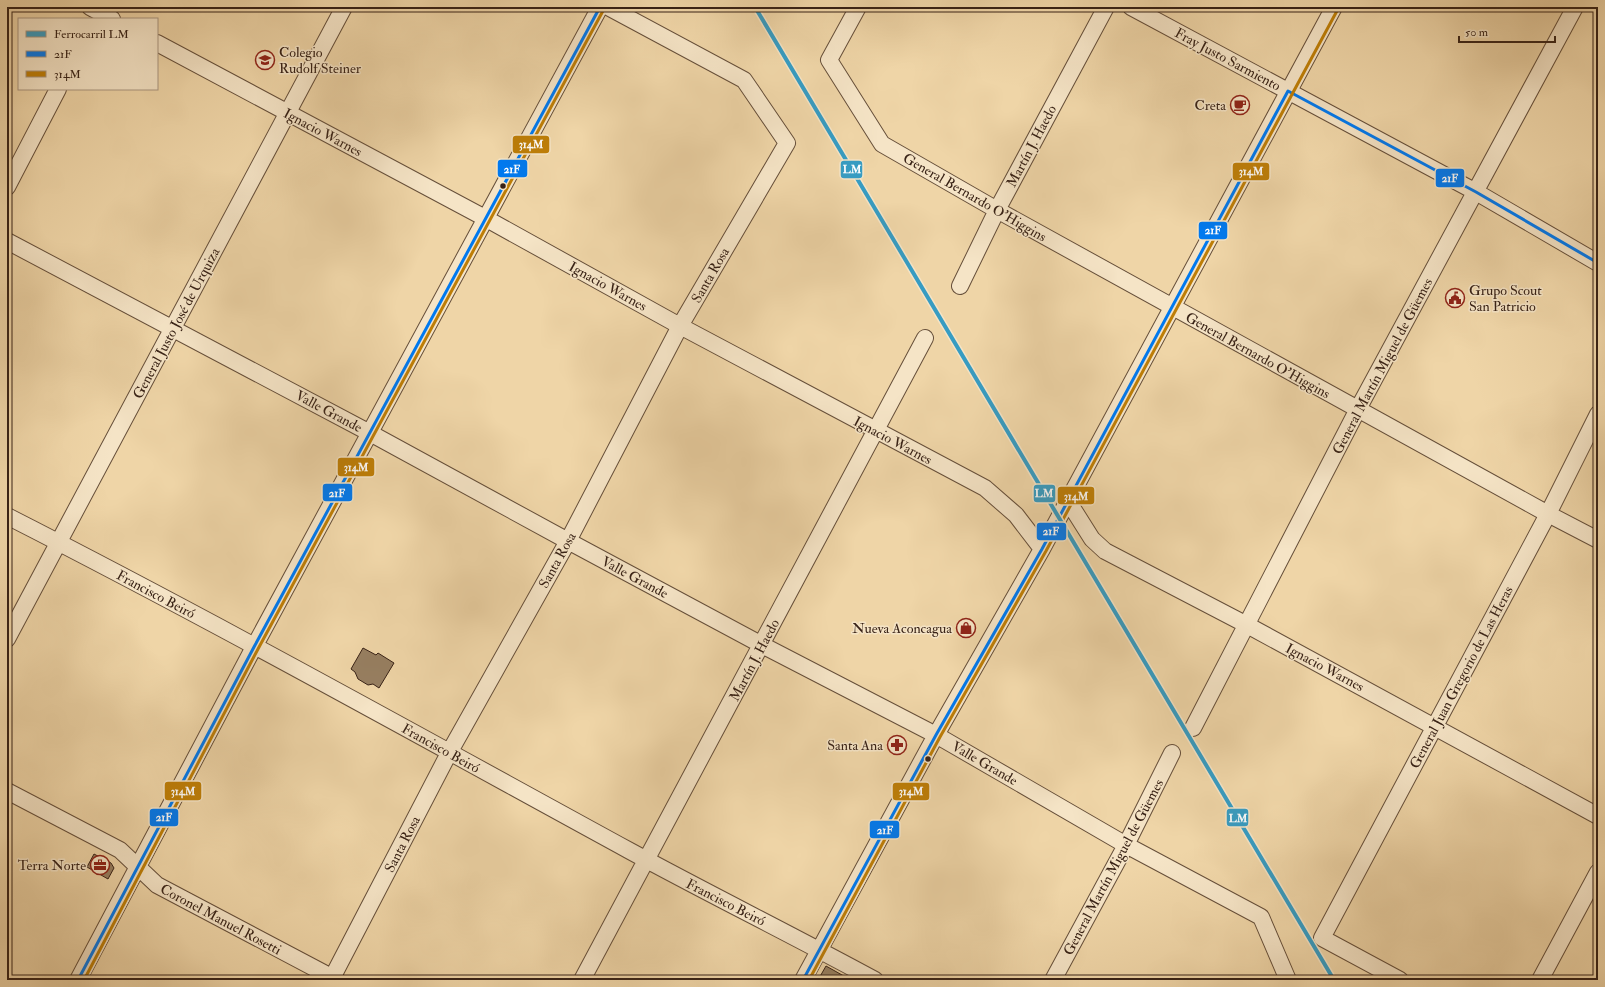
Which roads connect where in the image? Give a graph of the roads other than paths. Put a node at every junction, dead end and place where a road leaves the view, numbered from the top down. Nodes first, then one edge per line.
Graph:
1 (344, 7) edge
2 (600, 7) edge
3 (608, 7) edge
4 (858, 7) edge
5 (1106, 7) edge
6 (1131, 7) edge
7 (1334, 7) edge
8 (1575, 7) edge
9 (158, 44) edge
10 (57, 90) edge
11 (1288, 92) junction
12 (288, 114) junction
13 (7, 187) edge
14 (1476, 192) junction
15 (997, 210) junction
16 (485, 218) junction
17 (7, 241) edge
18 (1598, 263) edge
19 (960, 286) dead end
20 (1171, 307) junction
21 (680, 326) junction
22 (173, 330) junction
23 (925, 338) dead end
24 (1358, 410) junction
25 (1598, 414) edge
26 (875, 431) junction
27 (370, 433) junction
28 (1068, 501) junction
29 (1548, 514) junction
30 (7, 516) edge
31 (1598, 540) edge
32 (568, 541) junction
33 (58, 542) junction
34 (1042, 549) junction
35 (1246, 625) junction
36 (7, 639) edge
37 (762, 645) junction
38 (254, 647) junction
39 (1435, 727) junction
40 (1193, 728) dead end
41 (936, 736) junction
42 (449, 753) junction
43 (1172, 753) dead end
44 (7, 791) edge
45 (1598, 816) edge
46 (1126, 845) junction
47 (647, 860) junction
48 (138, 866) junction
49 (1598, 872) edge
50 (819, 949) junction
51 (333, 979) edge
52 (78, 980) edge
53 (582, 980) edge
54 (803, 980) edge
55 (875, 980) edge
56 (1053, 980) edge
57 (1288, 980) edge
58 (1400, 980) edge
59 (1540, 980) edge

1 - 12 street, General Justo José de Urquiza
2 - 16 street
3 - 21 street, Santa Rosa
4 - 15 street, General Bernardo O'Higgins
5 - 15 street, Martín J. Haedo
6 - 11 street, Fray Justo Sarmiento
7 - 11 street
8 - 14 street, General Martín Miguel de Güemes
9 - 12 street, Ignacio Warnes
10 - 13 street
11 - 14 street, Fray Justo Sarmiento
11 - 20 street
12 - 16 street, Ignacio Warnes
12 - 22 street, General Justo José de Urquiza
14 - 18 street, Fray Justo Sarmiento
14 - 24 street, General Martín Miguel de Güemes
15 - 19 street, Martín J. Haedo
15 - 20 street, General Bernardo O'Higgins
16 - 21 street, Ignacio Warnes
16 - 27 street
17 - 22 street, Valle Grande
20 - 24 street, General Bernardo O'Higgins
20 - 28 street
21 - 26 street, Ignacio Warnes
21 - 32 street, Santa Rosa
22 - 27 street, Valle Grande
22 - 33 street, General Justo José de Urquiza
23 - 26 street, Martín J. Haedo
24 - 29 street, General Bernardo O'Higgins
24 - 35 street, General Martín Miguel de Güemes
25 - 29 street, General Juan Gregorio de Las Heras
26 - 34 street, Ignacio Warnes
26 - 37 street, Martín J. Haedo
27 - 32 street, Valle Grande
27 - 38 street
28 - 34 street
28 - 35 street, Ignacio Warnes
29 - 31 street, General Bernardo O'Higgins
29 - 39 street, General Juan Gregorio de Las Heras
30 - 33 street, Francisco Beiró
32 - 37 street, Valle Grande
32 - 42 street, Santa Rosa
33 - 36 street, General Justo José de Urquiza
33 - 38 street, Francisco Beiró
34 - 41 street
35 - 39 street, Ignacio Warnes
35 - 40 street, General Martín Miguel de Güemes
37 - 41 street, Valle Grande
37 - 47 street, Martín J. Haedo
38 - 42 street, Francisco Beiró
38 - 48 street
39 - 45 street, Ignacio Warnes
39 - 58 street, General Juan Gregorio de Las Heras
41 - 46 street, Valle Grande
41 - 50 street
42 - 47 street, Francisco Beiró
42 - 51 street, Santa Rosa
43 - 46 street, General Martín Miguel de Güemes
44 - 48 street, Coronel Manuel Rosetti
46 - 56 street, General Martín Miguel de Güemes
46 - 57 street, Valle Grande
47 - 50 street, Francisco Beiró
47 - 53 street, Martín J. Haedo
48 - 51 street, Coronel Manuel Rosetti
48 - 52 street
49 - 59 street
50 - 54 street
50 - 55 street, Francisco Beiró

